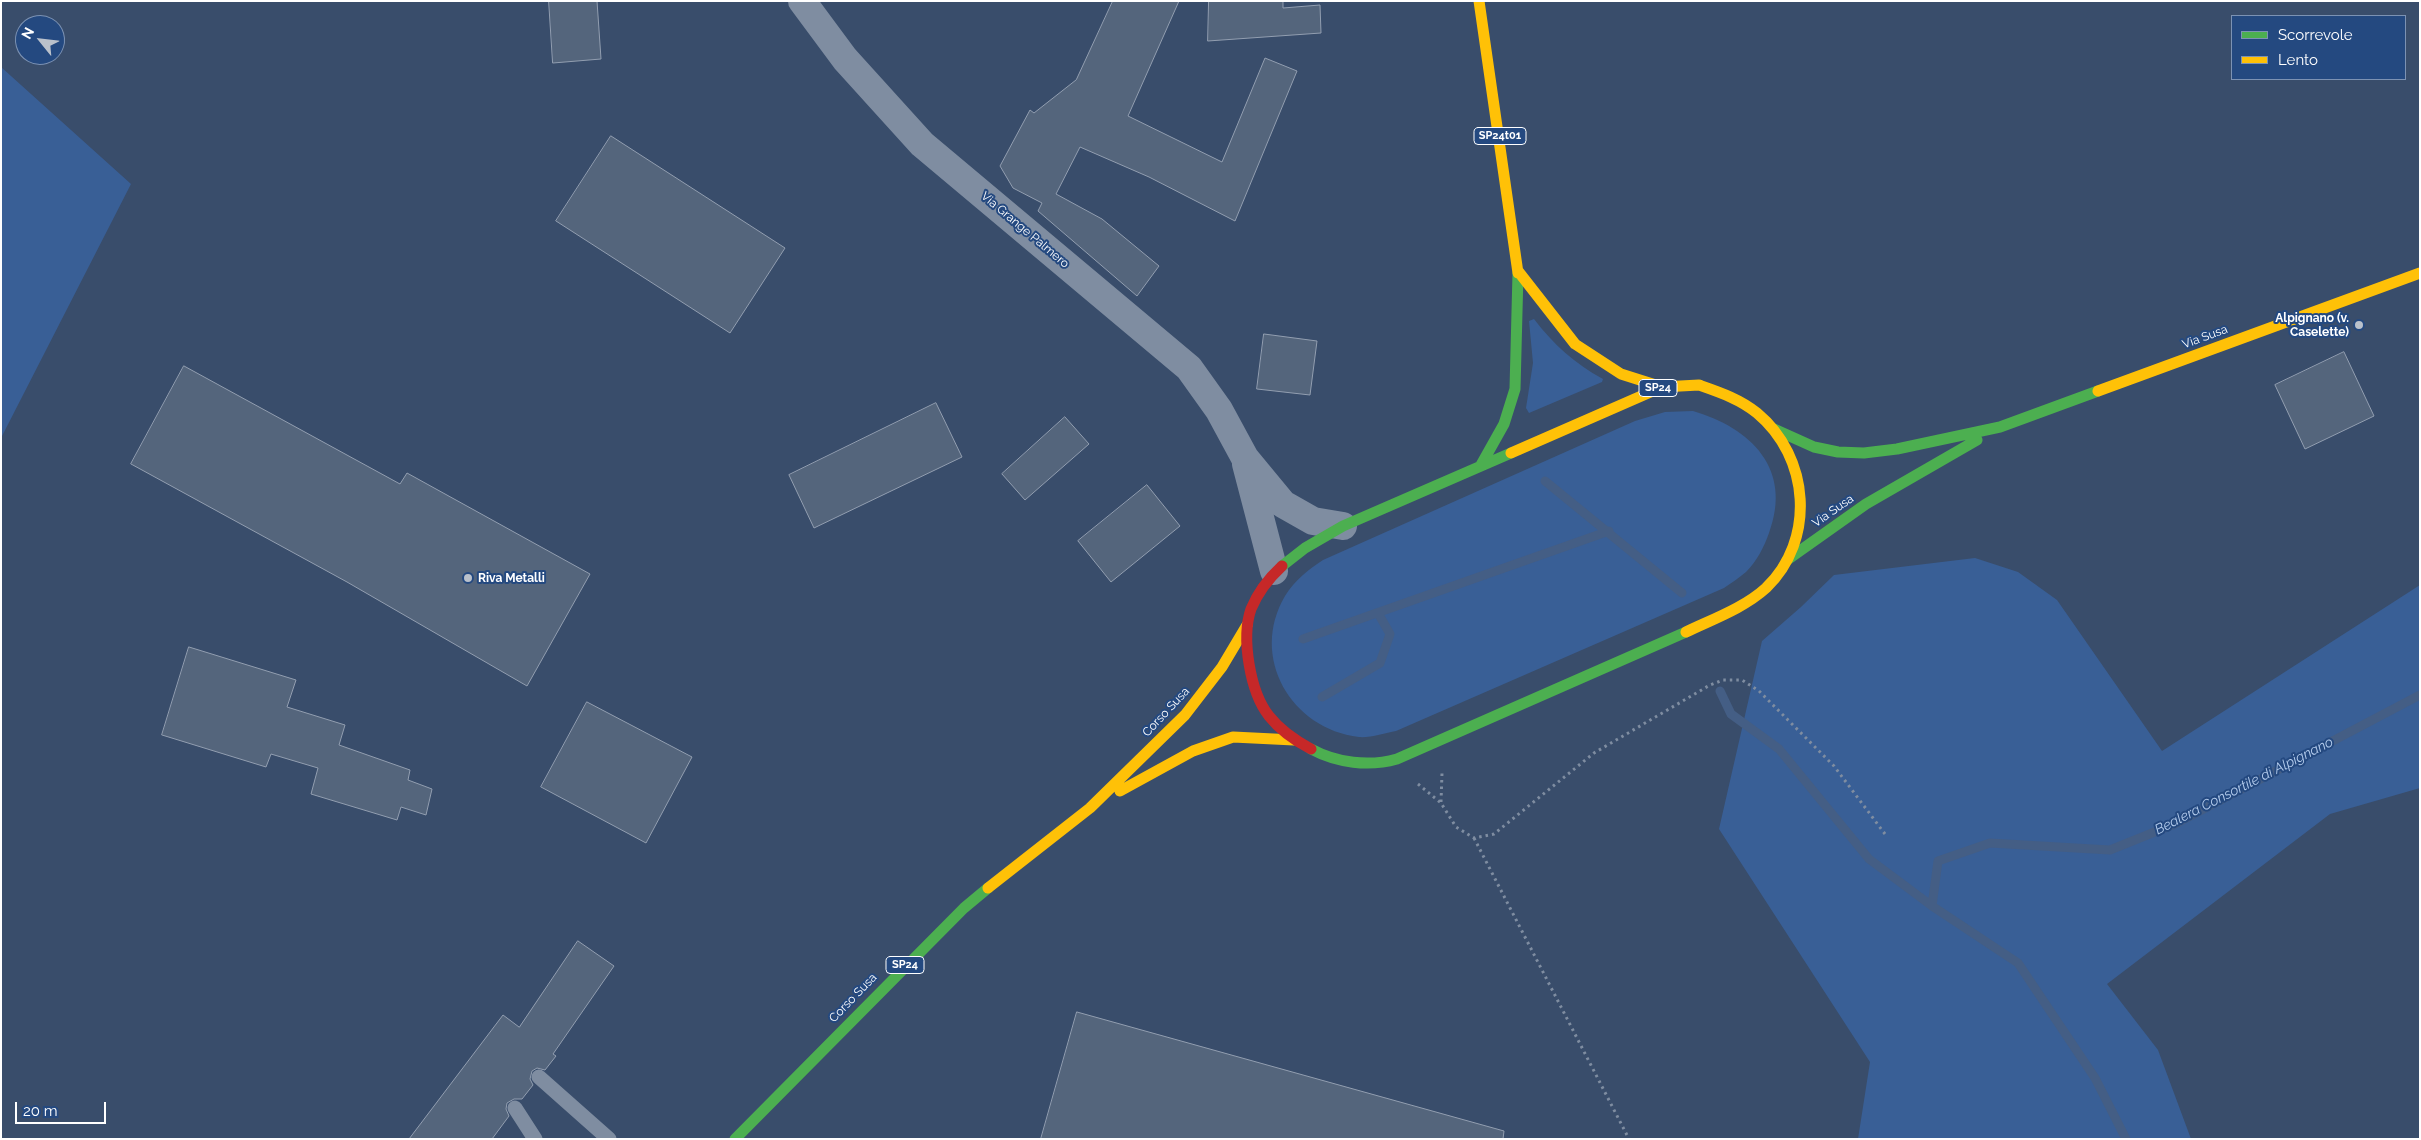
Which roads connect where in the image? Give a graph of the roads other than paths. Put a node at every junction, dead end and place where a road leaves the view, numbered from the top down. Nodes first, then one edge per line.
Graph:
1 (802, 1) edge
2 (1479, 1) edge
3 (1518, 271) junction
4 (2420, 273) edge
5 (1662, 387) junction
6 (2000, 427) junction
7 (1774, 429) junction
8 (1245, 458) junction
9 (1481, 465) junction
10 (1343, 526) junction
11 (1787, 560) junction
12 (1274, 571) junction
13 (1248, 624) junction
14 (1294, 740) junction
15 (1090, 808) junction
16 (539, 1077) dead end
17 (515, 1108) dead end
18 (535, 1139) edge
19 (609, 1139) edge
20 (735, 1139) edge

1 - 8 street, Via Grange Palmero
2 - 3 main road, SP24t01
3 - 5 main road, SP24t01
3 - 9 main road, SP24t01
4 - 6 main road, Via Susa / SP24
5 - 7 main road, SP24
5 - 9 main road, SP24
6 - 7 main road, Via Susa / SP24
6 - 11 main road, Via Susa / SP24
7 - 11 main road, SP24
8 - 10 street, Via Grange Palmero
8 - 12 street, Via Grange Palmero
9 - 10 main road, SP24
10 - 12 main road, SP24
11 - 14 main road, SP24
12 - 13 main road, SP24
13 - 14 main road, SP24
13 - 15 main road, Corso Susa / SP24
14 - 15 main road, Corso Susa / SP24
15 - 20 main road, Corso Susa / SP24
16 - 19 lane
17 - 18 lane

